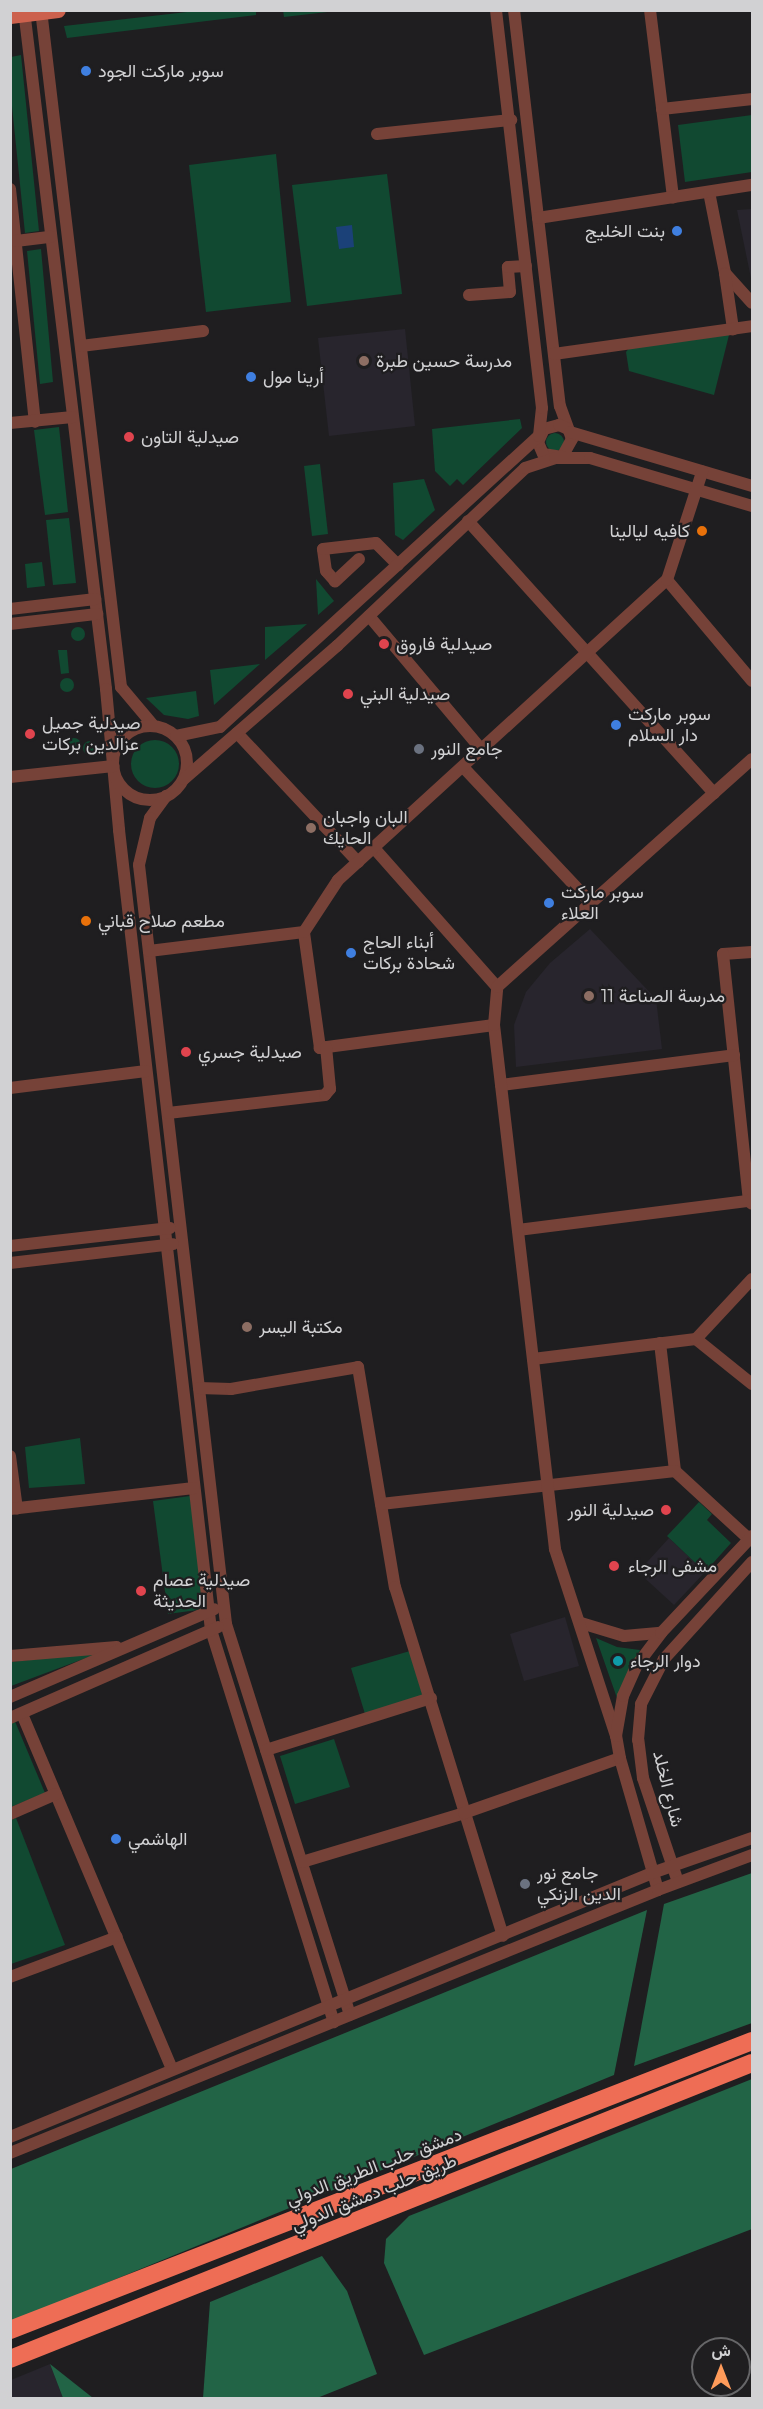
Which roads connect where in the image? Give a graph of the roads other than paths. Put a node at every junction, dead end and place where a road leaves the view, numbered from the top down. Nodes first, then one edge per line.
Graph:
1 (58, 10) edge
2 (496, 10) edge
3 (514, 10) edge
4 (650, 10) edge
5 (41, 12) edge
6 (20, 14) edge
7 (753, 99) edge
8 (662, 109) junction
9 (511, 120) junction
10 (377, 134) dead end
11 (753, 185) edge
12 (10, 189) edge
13 (709, 192) junction
14 (673, 198) junction
15 (538, 218) junction
16 (51, 237) junction
17 (16, 241) junction
18 (526, 266) junction
19 (725, 273) junction
20 (469, 295) dead end
21 (753, 303) edge
22 (753, 326) edge
23 (733, 329) junction
24 (202, 331) dead end
25 (81, 346) junction
26 (554, 354) junction
27 (73, 417) junction
28 (34, 422) junction
29 (10, 423) edge
30 (568, 430) junction
31 (539, 435) junction
32 (555, 458) junction
33 (702, 472) junction
34 (753, 486) edge
35 (696, 489) junction
36 (753, 506) edge
37 (468, 521) junction
38 (359, 559) dead end
39 (398, 565) junction
40 (667, 580) junction
41 (370, 591) junction
42 (95, 599) junction
43 (382, 603) junction
44 (10, 609) edge
45 (97, 614) junction
46 (369, 616) junction
47 (10, 624) edge
48 (588, 653) junction
49 (753, 681) edge
50 (153, 725) junction
51 (237, 733) junction
52 (176, 736) junction
53 (482, 750) junction
54 (753, 759) edge
55 (113, 766) junction
56 (463, 767) junction
57 (10, 777) edge
58 (184, 779) junction
59 (714, 793) junction
60 (166, 796) junction
61 (374, 848) junction
62 (358, 862) junction
63 (591, 903) junction
64 (304, 932) junction
65 (149, 951) junction
66 (753, 952) edge
67 (497, 987) junction
68 (494, 1025) junction
69 (326, 1047) junction
70 (734, 1055) junction
71 (146, 1071) junction
72 (501, 1085) junction
73 (10, 1088) edge
74 (168, 1113) junction
75 (170, 1129) junction
76 (153, 1130) junction
77 (751, 1202) edge
78 (181, 1227) junction
79 (164, 1228) junction
80 (518, 1230) junction
81 (183, 1242) junction
82 (166, 1245) junction
83 (10, 1246) edge
84 (10, 1263) edge
85 (753, 1279) edge
86 (696, 1339) junction
87 (660, 1343) junction
88 (533, 1359) junction
89 (753, 1384) edge
90 (200, 1388) junction
91 (10, 1456) edge
92 (675, 1471) junction
93 (548, 1486) junction
94 (194, 1488) junction
95 (381, 1504) junction
96 (14, 1509) edge
97 (751, 1538) edge
98 (753, 1562) edge
99 (224, 1605) junction
100 (209, 1611) junction
101 (672, 1622) junction
102 (581, 1623) junction
103 (226, 1624) junction
104 (211, 1630) junction
105 (661, 1634) junction
106 (685, 1635) junction
107 (128, 1646) junction
108 (10, 1656) edge
109 (10, 1697) edge
110 (431, 1698) junction
111 (16, 1716) edge
112 (616, 1736) junction
113 (266, 1750) junction
114 (620, 1758) junction
115 (56, 1794) junction
116 (464, 1813) junction
117 (10, 1814) edge
118 (753, 1838) edge
119 (753, 1856) edge
120 (302, 1862) junction
121 (671, 1866) junction
122 (652, 1873) junction
123 (678, 1882) junction
124 (658, 1890) junction
125 (503, 1936) junction
126 (117, 1937) junction
127 (10, 1977) edge
128 (344, 1999) junction
129 (328, 2005) junction
130 (350, 2015) junction
131 (334, 2022) junction
132 (753, 2041) edge
133 (753, 2063) edge
134 (172, 2069) junction
135 (10, 2137) edge
136 (10, 2153) edge
137 (10, 2330) edge
138 (10, 2359) edge

1 - 5 main road
2 - 9 street
3 - 15 street
4 - 8 street
5 - 6 main road
5 - 25 street
6 - 16 street
7 - 8 street
8 - 14 street
9 - 10 street
9 - 18 street
11 - 13 street
12 - 17 street
13 - 14 street
13 - 19 street
14 - 15 street
15 - 26 street
16 - 17 street
16 - 27 street
17 - 28 street
18 - 20 street
18 - 31 street
19 - 21 street
19 - 23 street
22 - 23 street
23 - 26 street
24 - 25 street
25 - 50 street
26 - 30 street
27 - 28 street
27 - 42 street
28 - 29 street
30 - 31 street
30 - 32 street
30 - 33 street
31 - 32 street
31 - 39 street
32 - 35 street
32 - 37 street
33 - 34 street
33 - 35 street
35 - 36 street
35 - 40 street
37 - 43 street
37 - 48 street
38 - 39 street
39 - 41 street
40 - 48 street
40 - 49 street
41 - 43 street
41 - 52 street
42 - 44 street
42 - 45 street
43 - 46 street
45 - 47 street
45 - 55 street
46 - 51 street
46 - 53 street
48 - 53 street
48 - 59 street
50 - 52 street
50 - 55 street
51 - 58 street
51 - 62 street
52 - 58 street
53 - 56 street
54 - 59 street
55 - 57 street
55 - 60 street
55 - 71 street
56 - 61 street
56 - 63 street
58 - 60 street
59 - 63 street
60 - 65 street
61 - 62 street
61 - 67 street
62 - 64 street
63 - 67 street
64 - 65 street
64 - 69 street
65 - 74 street
66 - 70 street
67 - 68 street
68 - 69 street
68 - 72 street
69 - 74 street
70 - 72 street
70 - 77 street
71 - 73 street
71 - 76 street
72 - 80 street
74 - 75 street
75 - 76 street
75 - 78 street
76 - 79 street
77 - 80 street
78 - 79 street
78 - 81 street
79 - 82 street
79 - 83 street
80 - 88 street
81 - 82 street
81 - 90 street
82 - 84 street
82 - 94 street
85 - 86 street
86 - 87 street
86 - 89 street
87 - 88 street
87 - 92 street
88 - 93 street
90 - 95 street
90 - 99 street
91 - 96 street
92 - 93 street
92 - 97 street
93 - 95 street
93 - 102 street
94 - 96 street
94 - 100 street
95 - 110 street
97 - 101 street
98 - 106 street, شارع الخلد
99 - 100 street
99 - 103 street
100 - 104 street
100 - 107 street
101 - 105 street
101 - 106 street
102 - 105 street
102 - 112 street
103 - 104 street
103 - 113 street
104 - 111 street
104 - 129 street
105 - 112 street
106 - 121 street, شارع الخلد
107 - 108 street
107 - 109 street
110 - 113 street
110 - 116 street
111 - 115 street
112 - 114 street
113 - 120 street
114 - 116 street
114 - 122 street
115 - 117 street
115 - 126 street
116 - 120 street
116 - 125 street
118 - 121 street
119 - 123 street
120 - 128 street
121 - 122 street
121 - 123 street, شارع الخلد
122 - 124 street
122 - 125 street
123 - 124 street
124 - 130 street
125 - 128 street
126 - 127 street
126 - 134 street
128 - 129 street
128 - 130 street
129 - 131 street
129 - 134 street
130 - 131 street
131 - 136 street
132 - 137 highway, دمشق حلب الطريق الدولي
133 - 138 highway, طريق حلب دمشق الدولي
134 - 135 street

